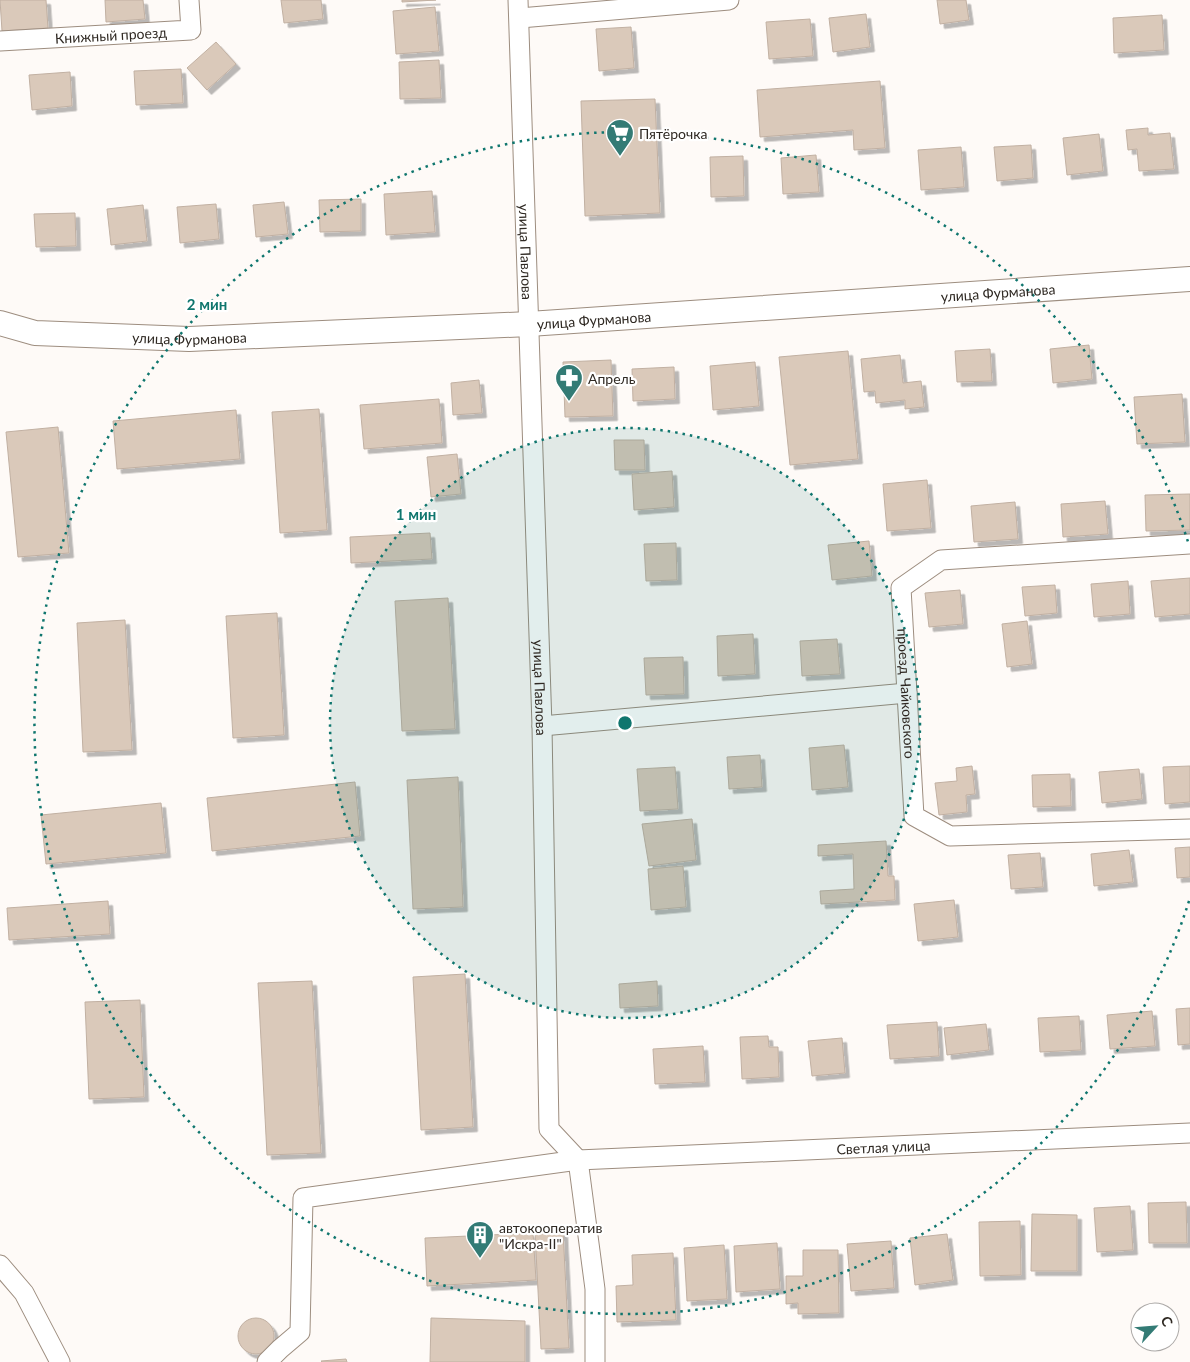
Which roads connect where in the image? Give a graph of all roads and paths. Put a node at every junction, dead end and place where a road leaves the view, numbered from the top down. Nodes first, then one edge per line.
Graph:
1 (189, 0) edge
2 (729, 0) edge
3 (519, 9) edge
4 (0, 41) edge
5 (1190, 279) edge
6 (0, 323) edge
7 (529, 324) junction
8 (1190, 544) edge
9 (907, 693) junction
10 (542, 726) junction
11 (1190, 829) edge
12 (1190, 1133) edge
13 (578, 1160) junction
14 (0, 1265) edge
15 (60, 1362) edge
16 (266, 1362) edge
17 (596, 1362) edge

1 - 4 street, Книжный проезд
2 - 3 street
3 - 7 street, улица Павлова
5 - 7 street, улица Фурманова
6 - 7 street, улица Фурманова
7 - 10 street, улица Павлова
8 - 9 street, проезд Чайковского
9 - 10 street
9 - 11 street, проезд Чайковского
10 - 13 street, улица Павлова
12 - 13 street, Светлая улица
13 - 16 street, Светлая улица
13 - 17 street
14 - 15 street

